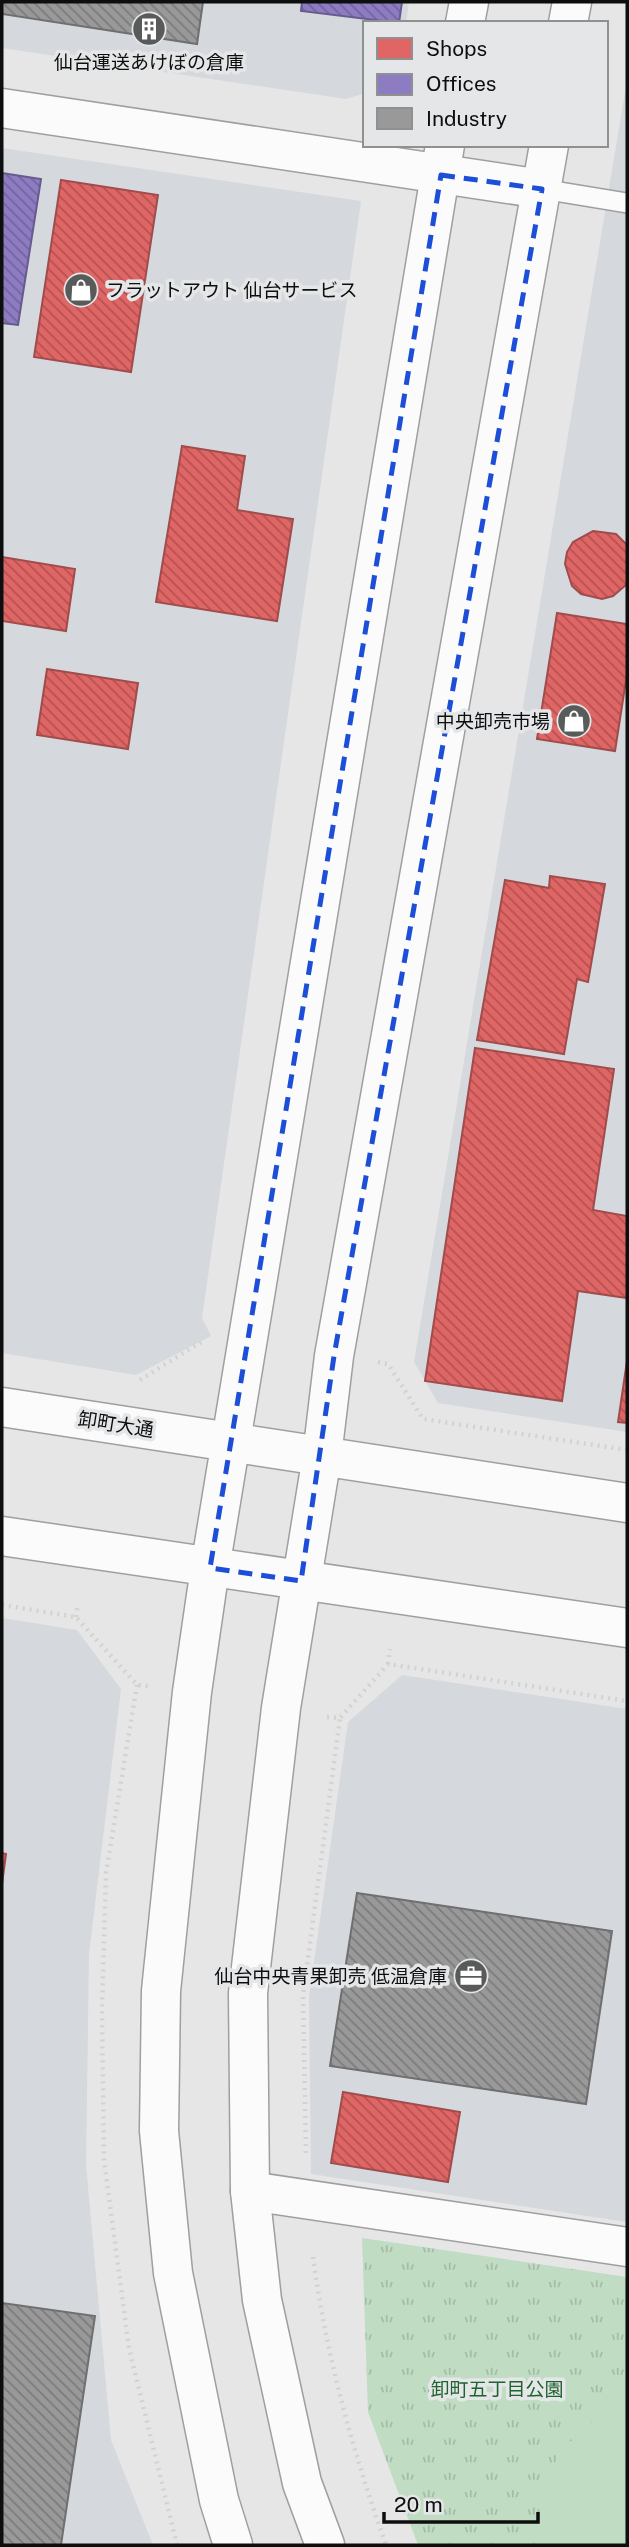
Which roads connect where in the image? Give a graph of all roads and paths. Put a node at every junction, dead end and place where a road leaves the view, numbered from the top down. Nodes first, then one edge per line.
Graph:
1 (469, 2) edge
2 (572, 2) edge
3 (465, 21) edge
4 (568, 21) edge
5 (2, 108) edge
6 (549, 147) edge
7 (443, 160) edge
8 (542, 190) junction
9 (627, 203) edge
10 (211, 1336) dead end
11 (370, 1362) dead end
12 (134, 1383) dead end
13 (2, 1407) edge
14 (231, 1442) junction
15 (627, 1450) edge
16 (323, 1456) junction
17 (627, 1503) edge
18 (2, 1536) edge
19 (210, 1568) junction
20 (301, 1581) junction
21 (78, 1603) dead end
22 (2, 1605) edge
23 (76, 1617) junction
24 (627, 1628) edge
25 (390, 1649) dead end
26 (388, 1664) junction
27 (152, 1686) dead end
28 (627, 1701) edge
29 (326, 1717) dead end
30 (340, 1718) junction
31 (306, 2154) dead end
32 (250, 2191) junction
33 (627, 2247) edge
34 (313, 2257) dead end
35 (233, 2545) edge
36 (325, 2545) edge
37 (386, 2545) edge

1 - 3 street
2 - 4 street
5 - 7 street
6 - 8 street
7 - 8 street
7 - 14 street
8 - 9 lane
8 - 16 street
10 - 12 path
11 - 15 path
13 - 14 street, 卸町大通
14 - 16 street, 卸町大通
14 - 19 street
16 - 17 street, 卸町大通
16 - 20 street
18 - 19 street
19 - 20 street
19 - 35 street
20 - 24 street
20 - 32 street
21 - 23 path
22 - 23 path
23 - 27 path
25 - 26 path
26 - 28 path
26 - 30 path
29 - 30 path
30 - 31 path
32 - 33 street
32 - 36 street
34 - 37 path

